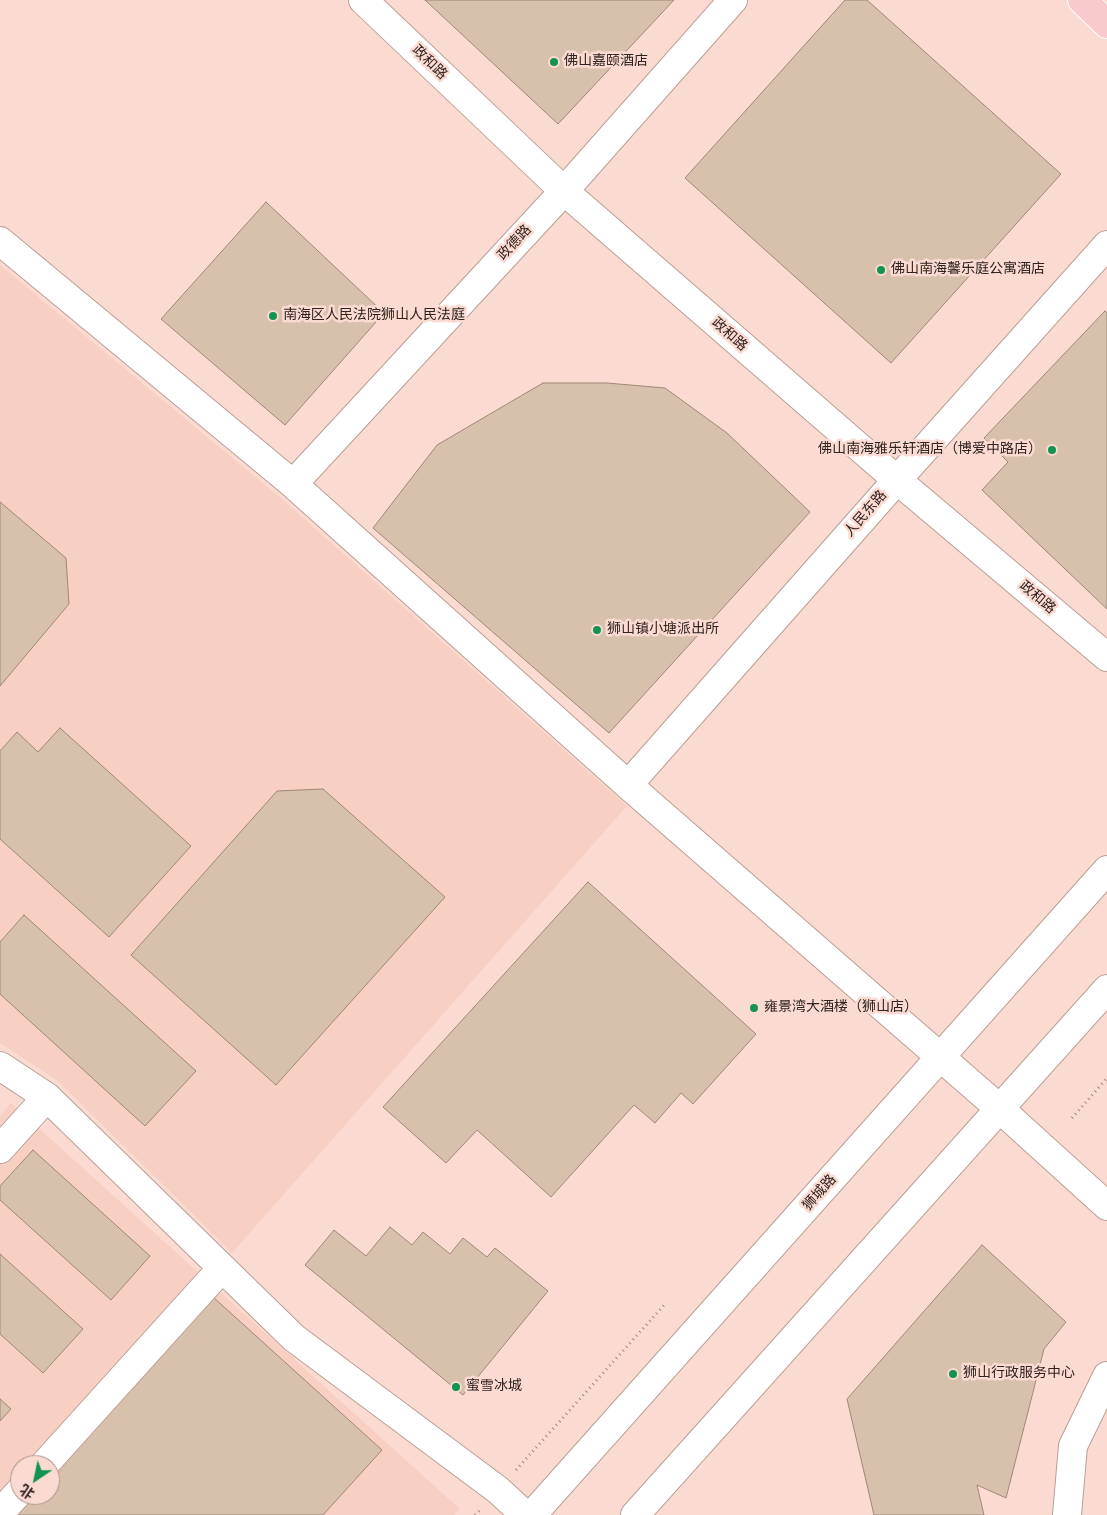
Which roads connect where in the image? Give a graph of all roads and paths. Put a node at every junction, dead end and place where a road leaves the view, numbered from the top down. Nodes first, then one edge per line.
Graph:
1 (363, 0) edge
2 (734, 0) edge
3 (1082, 0) edge
4 (1107, 24) edge
5 (564, 191) junction
6 (0, 241) edge
7 (1107, 245) edge
8 (897, 480) junction
9 (293, 484) junction
10 (1107, 657) edge
11 (628, 786) junction
12 (1107, 870) edge
13 (1107, 989) edge
14 (940, 1058) junction
15 (0, 1066) edge
16 (1107, 1078) edge
17 (47, 1097) junction
18 (1000, 1109) junction
19 (1072, 1118) dead end
20 (0, 1149) edge
21 (1107, 1206) edge
22 (222, 1268) junction
23 (666, 1302) dead end
24 (1107, 1376) edge
25 (53, 1455) edge
26 (498, 1490) junction
27 (10, 1502) edge
28 (0, 1513) edge
29 (475, 1515) edge
30 (525, 1515) edge
31 (532, 1515) edge
32 (635, 1515) edge
33 (1067, 1515) edge

1 - 5 street, 政和路
2 - 5 street, 政德路
3 - 4 main road
5 - 8 street, 政和路
5 - 9 street, 政德路
6 - 9 street
7 - 8 street, 人民东路
8 - 10 street, 政和路
8 - 11 street, 人民东路
9 - 11 street
11 - 14 street
12 - 14 street, 狮城路
13 - 18 street
14 - 18 street
14 - 31 street, 狮城路
15 - 17 street
16 - 19 path
17 - 20 street
17 - 22 street
18 - 21 street
18 - 32 street
22 - 25 street
22 - 26 street
23 - 26 path
24 - 33 street
26 - 29 path
26 - 30 street
27 - 28 street

